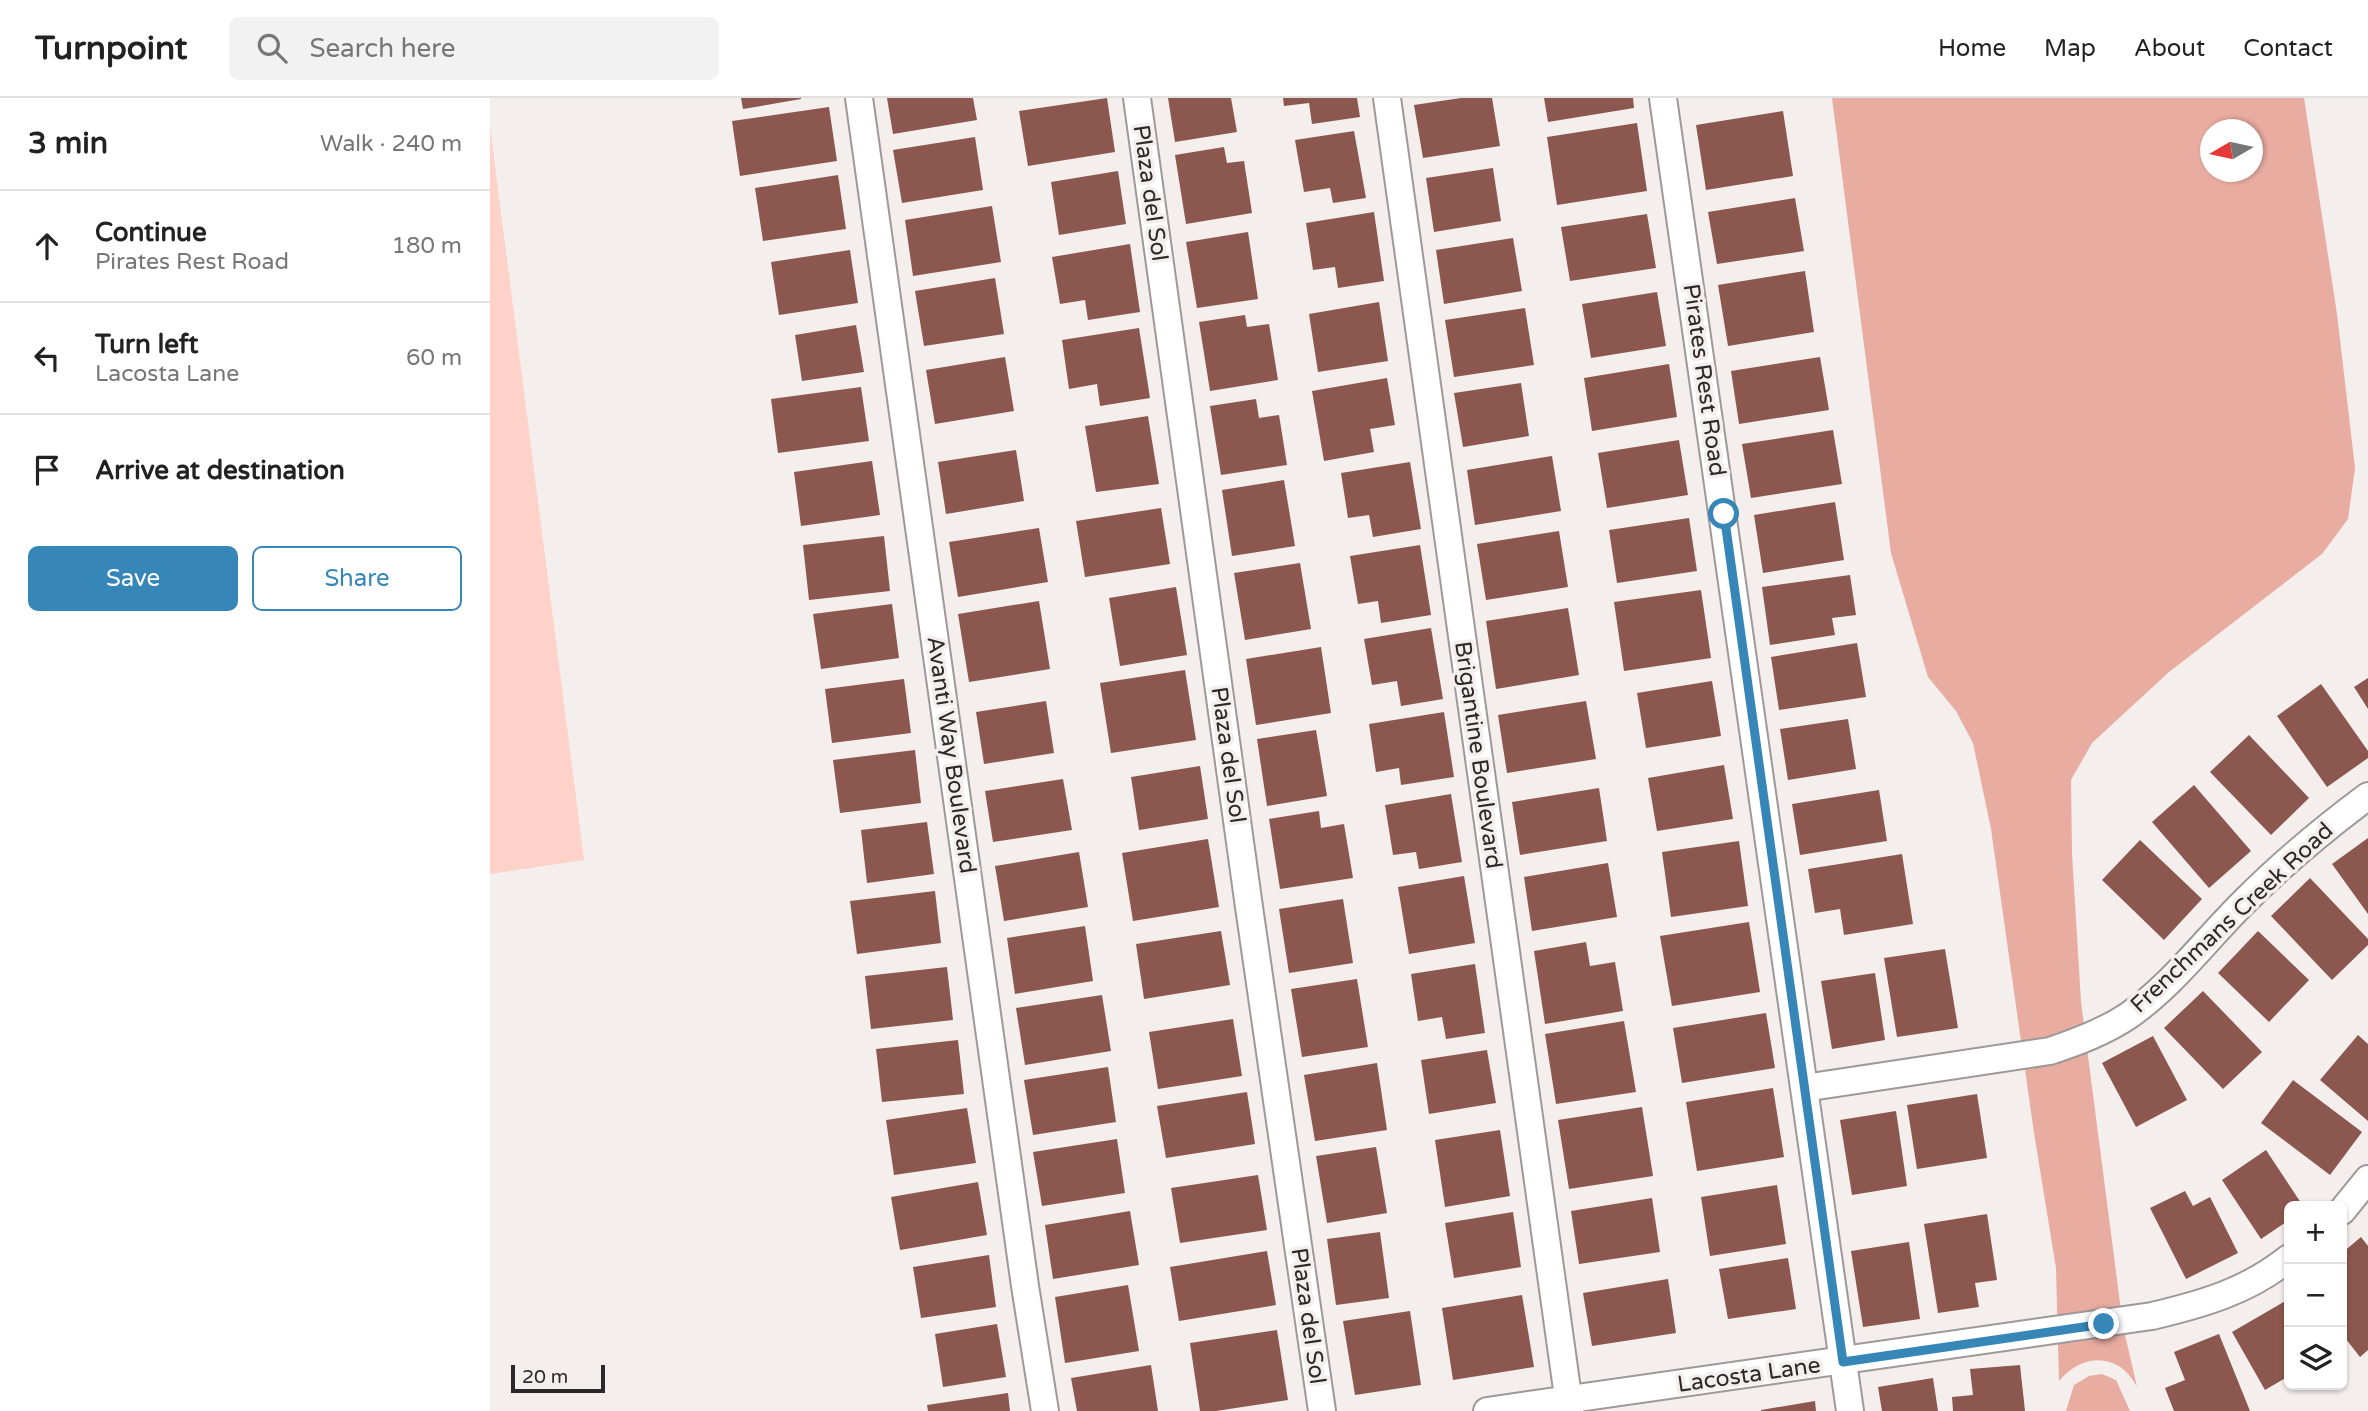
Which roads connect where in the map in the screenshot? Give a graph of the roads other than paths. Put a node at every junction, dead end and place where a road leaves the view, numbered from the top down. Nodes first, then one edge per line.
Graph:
1 (859, 98) edge
2 (1137, 98) edge
3 (1387, 98) edge
4 (1663, 98) edge
5 (2368, 796) edge
6 (1804, 1088) junction
7 (2368, 1179) edge
8 (2347, 1205) edge
9 (2284, 1261) edge
10 (1843, 1362) junction
11 (1569, 1406) edge
12 (1045, 1411) edge
13 (1322, 1411) edge
14 (1487, 1411) edge
15 (1850, 1411) edge

1 - 12 street, Avanti Way Boulevard
2 - 13 street, Plaza del Sol
3 - 11 street, Brigantine Boulevard
4 - 6 street, Pirates Rest Road
5 - 6 street, Frenchmans Creek Road
6 - 10 street, Pirates Rest Road
7 - 8 street
9 - 10 street, Lacosta Lane
10 - 11 street, Lacosta Lane
10 - 15 street, Pirates Rest Road
11 - 14 street, Lacosta Lane

